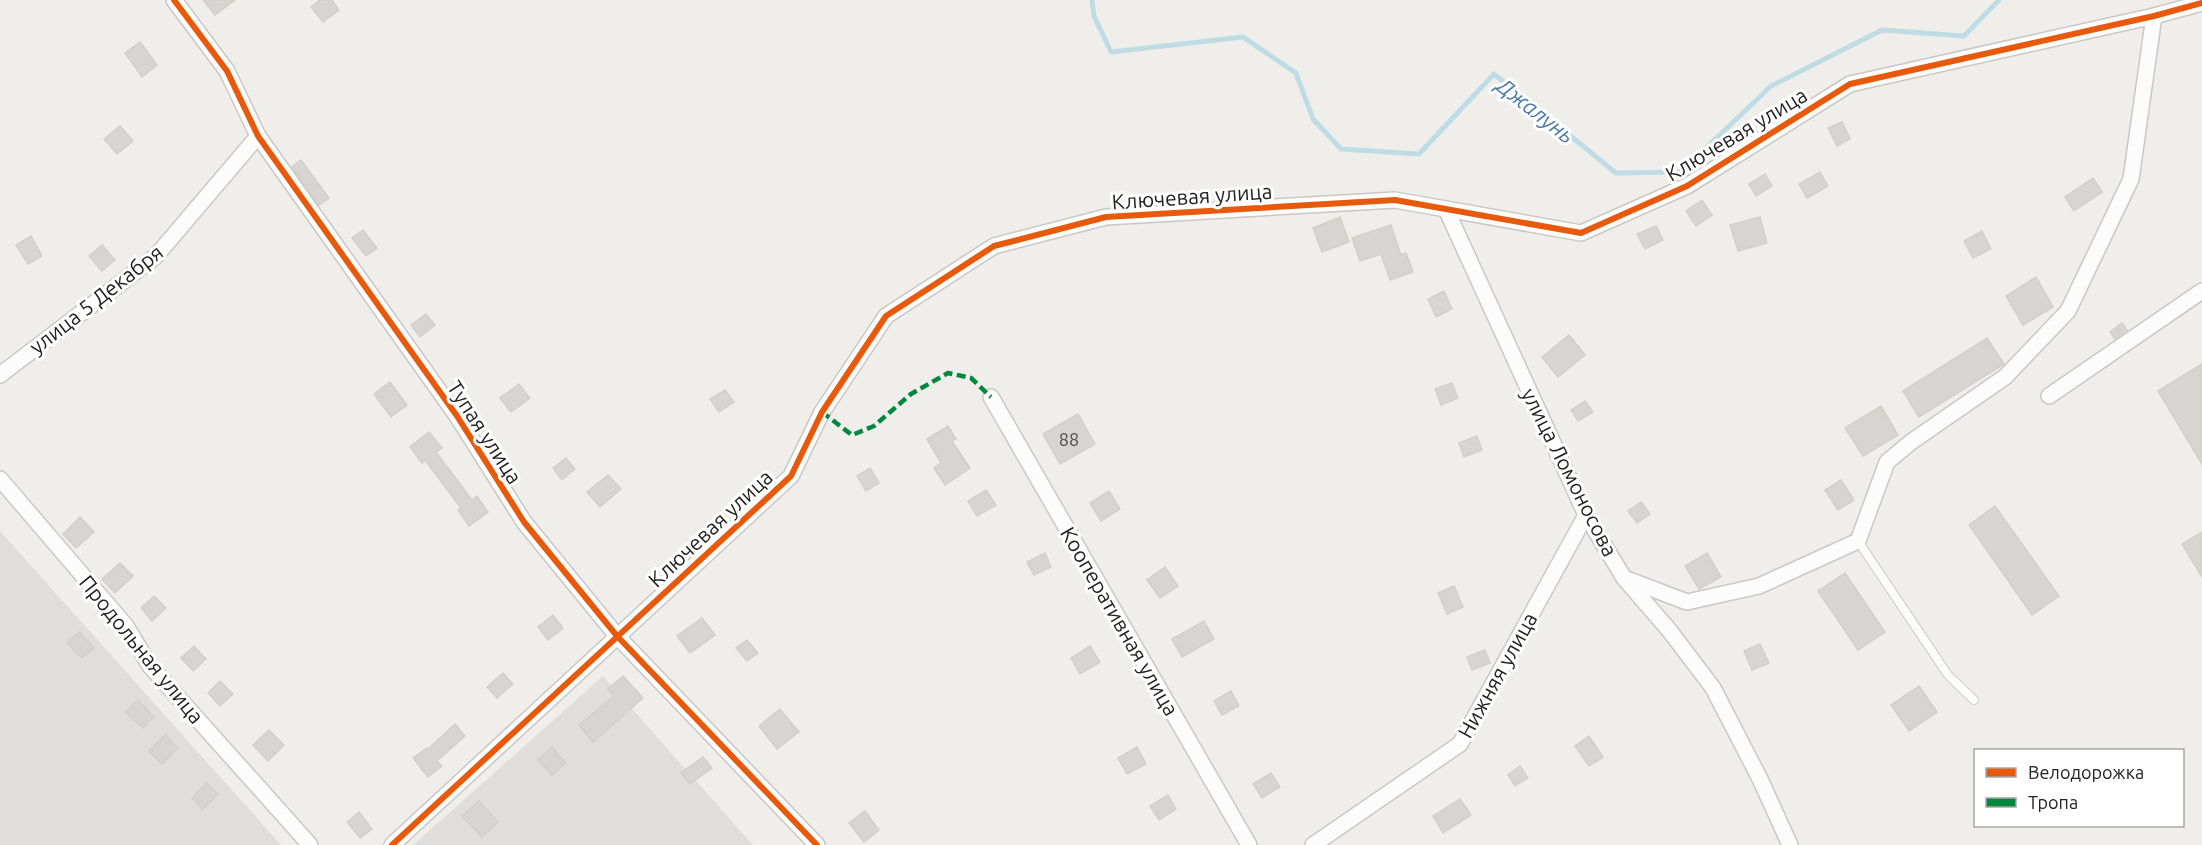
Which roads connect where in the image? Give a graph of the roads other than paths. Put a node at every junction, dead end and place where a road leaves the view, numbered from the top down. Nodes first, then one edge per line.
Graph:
1 (174, 0) edge
2 (2202, 3) edge
3 (2154, 16) junction
4 (258, 136) junction
5 (1446, 209) junction
6 (2202, 291) edge
7 (0, 375) edge
8 (2049, 396) dead end
9 (992, 397) dead end
10 (0, 479) edge
11 (1586, 515) junction
12 (1857, 541) junction
13 (1624, 578) junction
14 (617, 636) junction
15 (1974, 700) dead end
16 (310, 845) edge
17 (392, 845) edge
18 (817, 845) edge
19 (1249, 845) edge
20 (1313, 845) edge
21 (1790, 845) edge

1 - 4 street, Тупая улица
2 - 3 street, Ключевая улица
3 - 5 street, Ключевая улица
3 - 12 street
4 - 7 street, улица 5 Декабря
4 - 14 street, Тупая улица
5 - 11 street, улица Ломоносова
5 - 14 street, Ключевая улица
6 - 8 street
9 - 19 street, Кооперативная улица
10 - 16 street, Продольная улица
11 - 13 street, улица Ломоносова
11 - 20 street, Нижняя улица
12 - 13 street
12 - 15 lane
13 - 21 street, улица Ломоносова
14 - 17 street, Ключевая улица
14 - 18 street, Тупая улица

